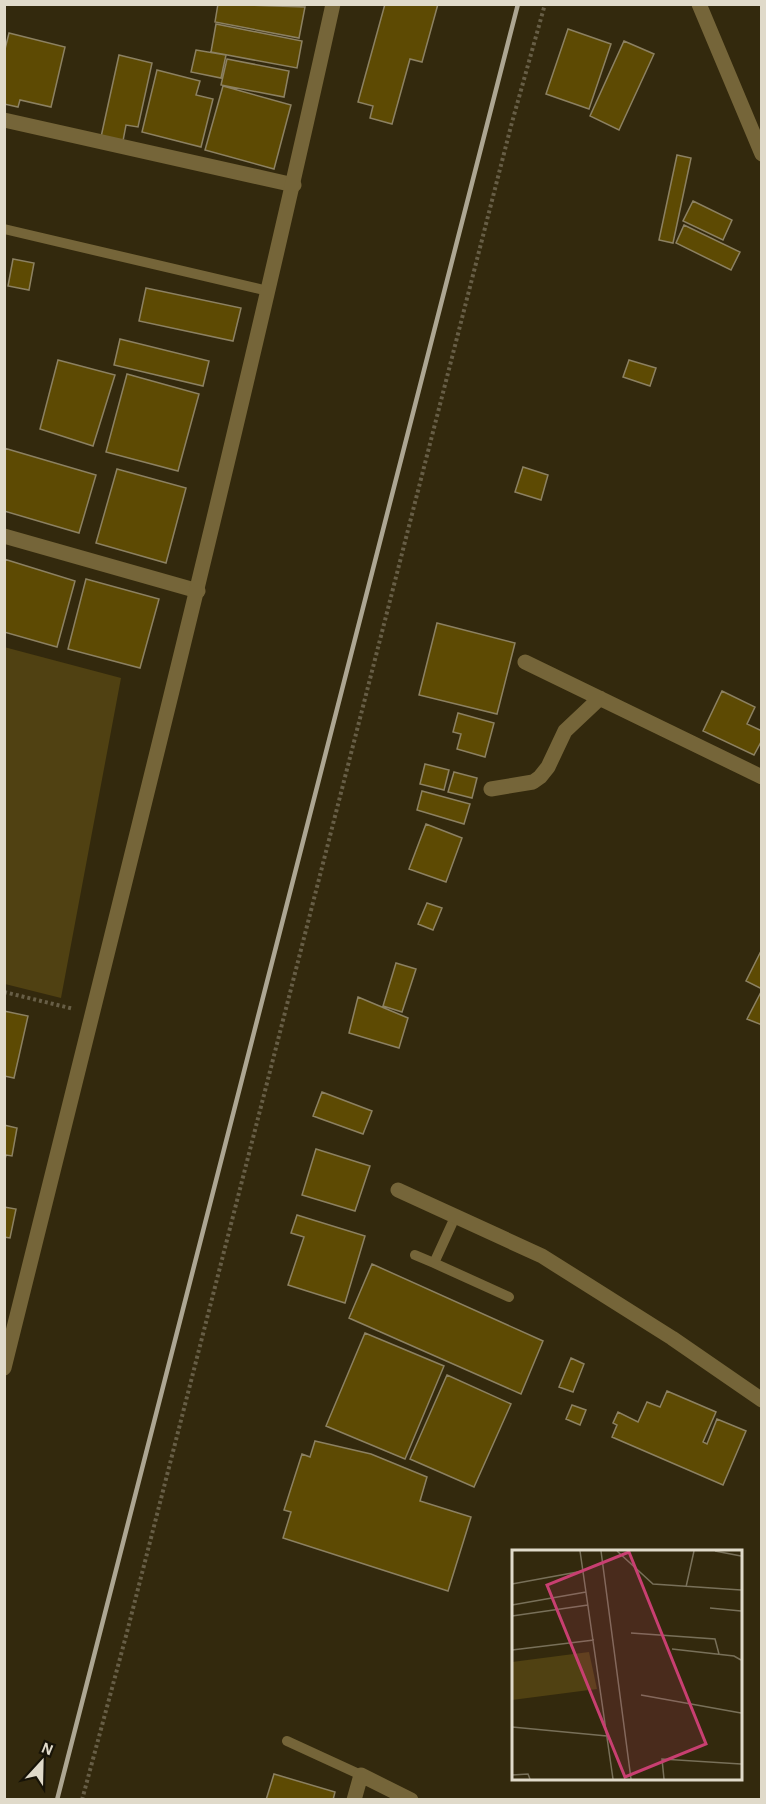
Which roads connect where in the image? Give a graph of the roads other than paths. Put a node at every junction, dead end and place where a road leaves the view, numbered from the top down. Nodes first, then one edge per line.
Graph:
1 (699, 4) edge
2 (332, 5) edge
3 (4, 120) edge
4 (762, 154) edge
5 (294, 185) junction
6 (4, 229) edge
7 (268, 291) junction
8 (4, 536) edge
9 (198, 591) junction
10 (525, 662) dead end
11 (600, 698) junction
12 (762, 777) edge
13 (491, 789) dead end
14 (398, 1190) dead end
15 (456, 1215) junction
16 (415, 1255) dead end
17 (434, 1263) junction
18 (509, 1298) dead end
19 (4, 1368) edge
20 (762, 1400) edge
21 (287, 1741) dead end
22 (361, 1775) junction
23 (354, 1800) edge
24 (411, 1800) edge

1 - 4 street
2 - 5 street
3 - 5 street
5 - 7 street
6 - 7 lane
7 - 9 street
8 - 9 street
9 - 19 street
10 - 11 street
11 - 12 street
11 - 13 street
14 - 15 street
15 - 17 lane
15 - 20 street
16 - 17 lane
17 - 18 lane
21 - 22 lane
22 - 23 street
22 - 24 street

